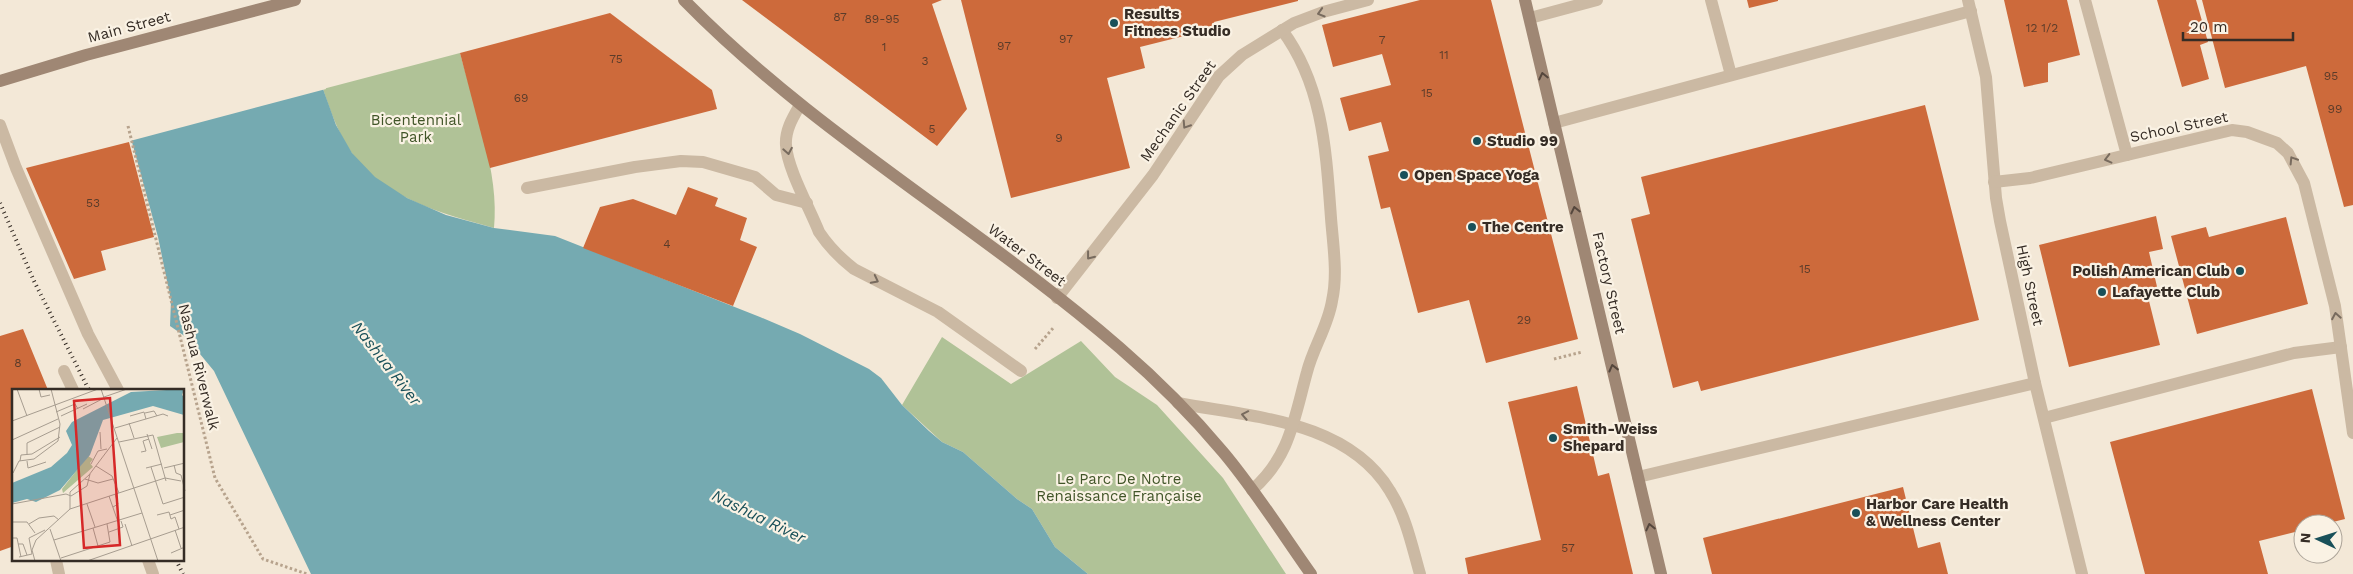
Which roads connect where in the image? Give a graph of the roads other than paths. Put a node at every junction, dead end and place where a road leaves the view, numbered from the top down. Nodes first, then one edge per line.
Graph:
1 (295, 0) edge
2 (684, 0) edge
3 (1368, 0) edge
4 (1525, 0) edge
5 (1597, 0) edge
6 (1711, 0) edge
7 (2085, 0) edge
8 (1970, 6) edge
9 (1530, 18) junction
10 (1282, 30) junction
11 (1731, 75) junction
12 (0, 81) edge
13 (800, 105) junction
14 (1554, 123) junction
15 (0, 125) edge
16 (2127, 155) junction
17 (1994, 182) junction
18 (527, 188) dead end
19 (807, 203) junction
20 (1057, 298) junction
21 (2341, 347) junction
22 (64, 370) dead end
23 (1021, 371) dead end
24 (2035, 383) junction
25 (73, 389) edge
26 (117, 389) edge
27 (1178, 403) junction
28 (2044, 418) junction
29 (1293, 424) junction
30 (2353, 433) edge
31 (1638, 476) junction
32 (1252, 490) junction
33 (149, 562) edge
34 (153, 574) edge
35 (1311, 574) edge
36 (1420, 574) edge
37 (1661, 574) edge
38 (2082, 574) edge

1 - 12 main road, Main Street
2 - 13 main road, Water Street
3 -> 10 street, Mechanic Street
4 - 9 main road, Factory Street
5 - 9 street
6 - 11 street
7 - 16 street
8 - 11 street
8 - 17 street, High Street
14 -> 9 main road, Factory Street
10 -> 20 street, Mechanic Street
10 - 29 street
11 - 14 street
13 -> 19 street
13 - 20 main road, Water Street
31 -> 14 main road, Factory Street
15 - 26 street
16 -> 17 street, School Street
21 -> 16 street, School Street
17 - 24 street, High Street
18 - 19 street
19 -> 23 street
20 - 27 main road, Water Street
21 - 28 street
21 - 30 street, School Street
22 - 25 street
24 - 28 street, High Street
24 - 31 street
29 -> 27 street
27 - 32 main road, Water Street
28 - 38 street, High Street
29 - 32 street
29 - 36 street
37 -> 31 main road, Factory Street
32 - 35 main road, Water Street
33 - 34 street

